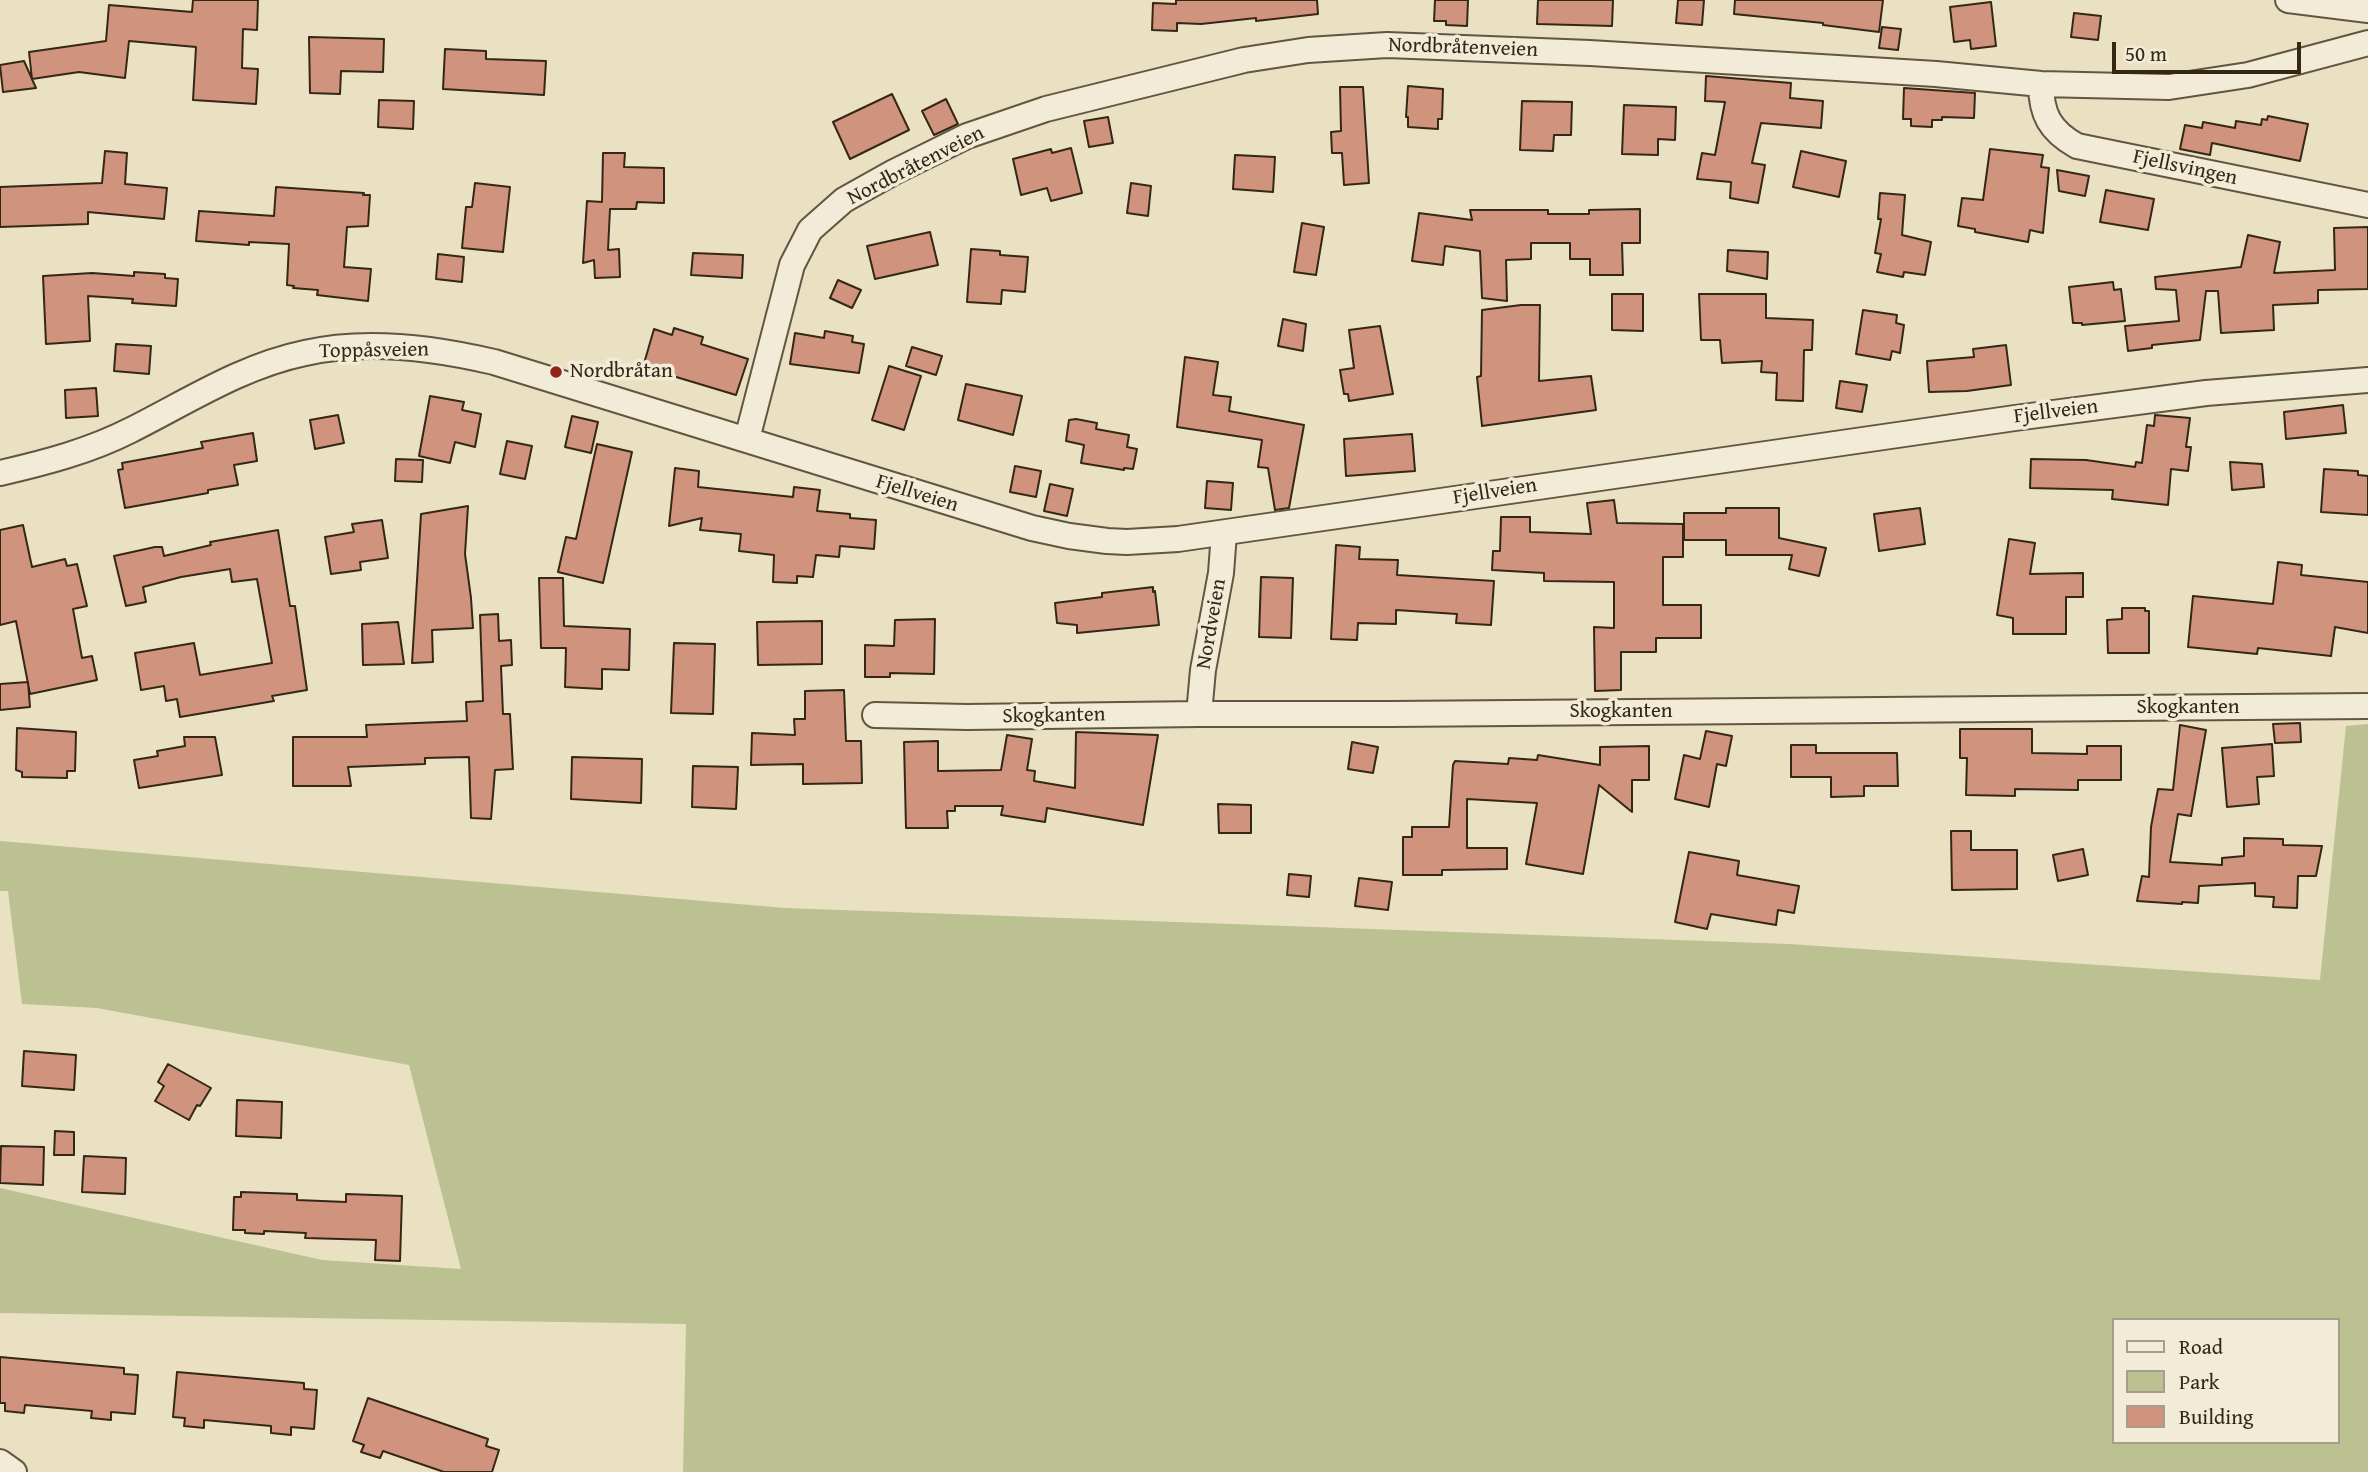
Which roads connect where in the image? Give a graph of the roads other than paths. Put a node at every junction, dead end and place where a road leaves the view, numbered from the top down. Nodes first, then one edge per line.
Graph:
1 (2288, 0) edge
2 (2368, 10) edge
3 (2368, 43) edge
4 (2041, 84) junction
5 (2368, 205) edge
6 (2368, 380) edge
7 (638, 406) joint
8 (747, 439) junction
9 (0, 473) edge
10 (1224, 533) junction
11 (2368, 706) edge
12 (1199, 714) junction
13 (875, 715) dead end
14 (0, 1462) edge
15 (14, 1472) edge

1 - 2 street
3 - 4 street, Nordbråtenveien
4 - 5 street, Fjellsvingen
4 - 8 street, Nordbråtenveien
6 - 10 street, Fjellveien
7 - 8 street, Fjellveien
7 - 9 street, Toppåsveien
8 - 10 street, Fjellveien
10 - 12 street, Nordveien
11 - 12 street, Skogkanten
12 - 13 street, Skogkanten
14 - 15 street

